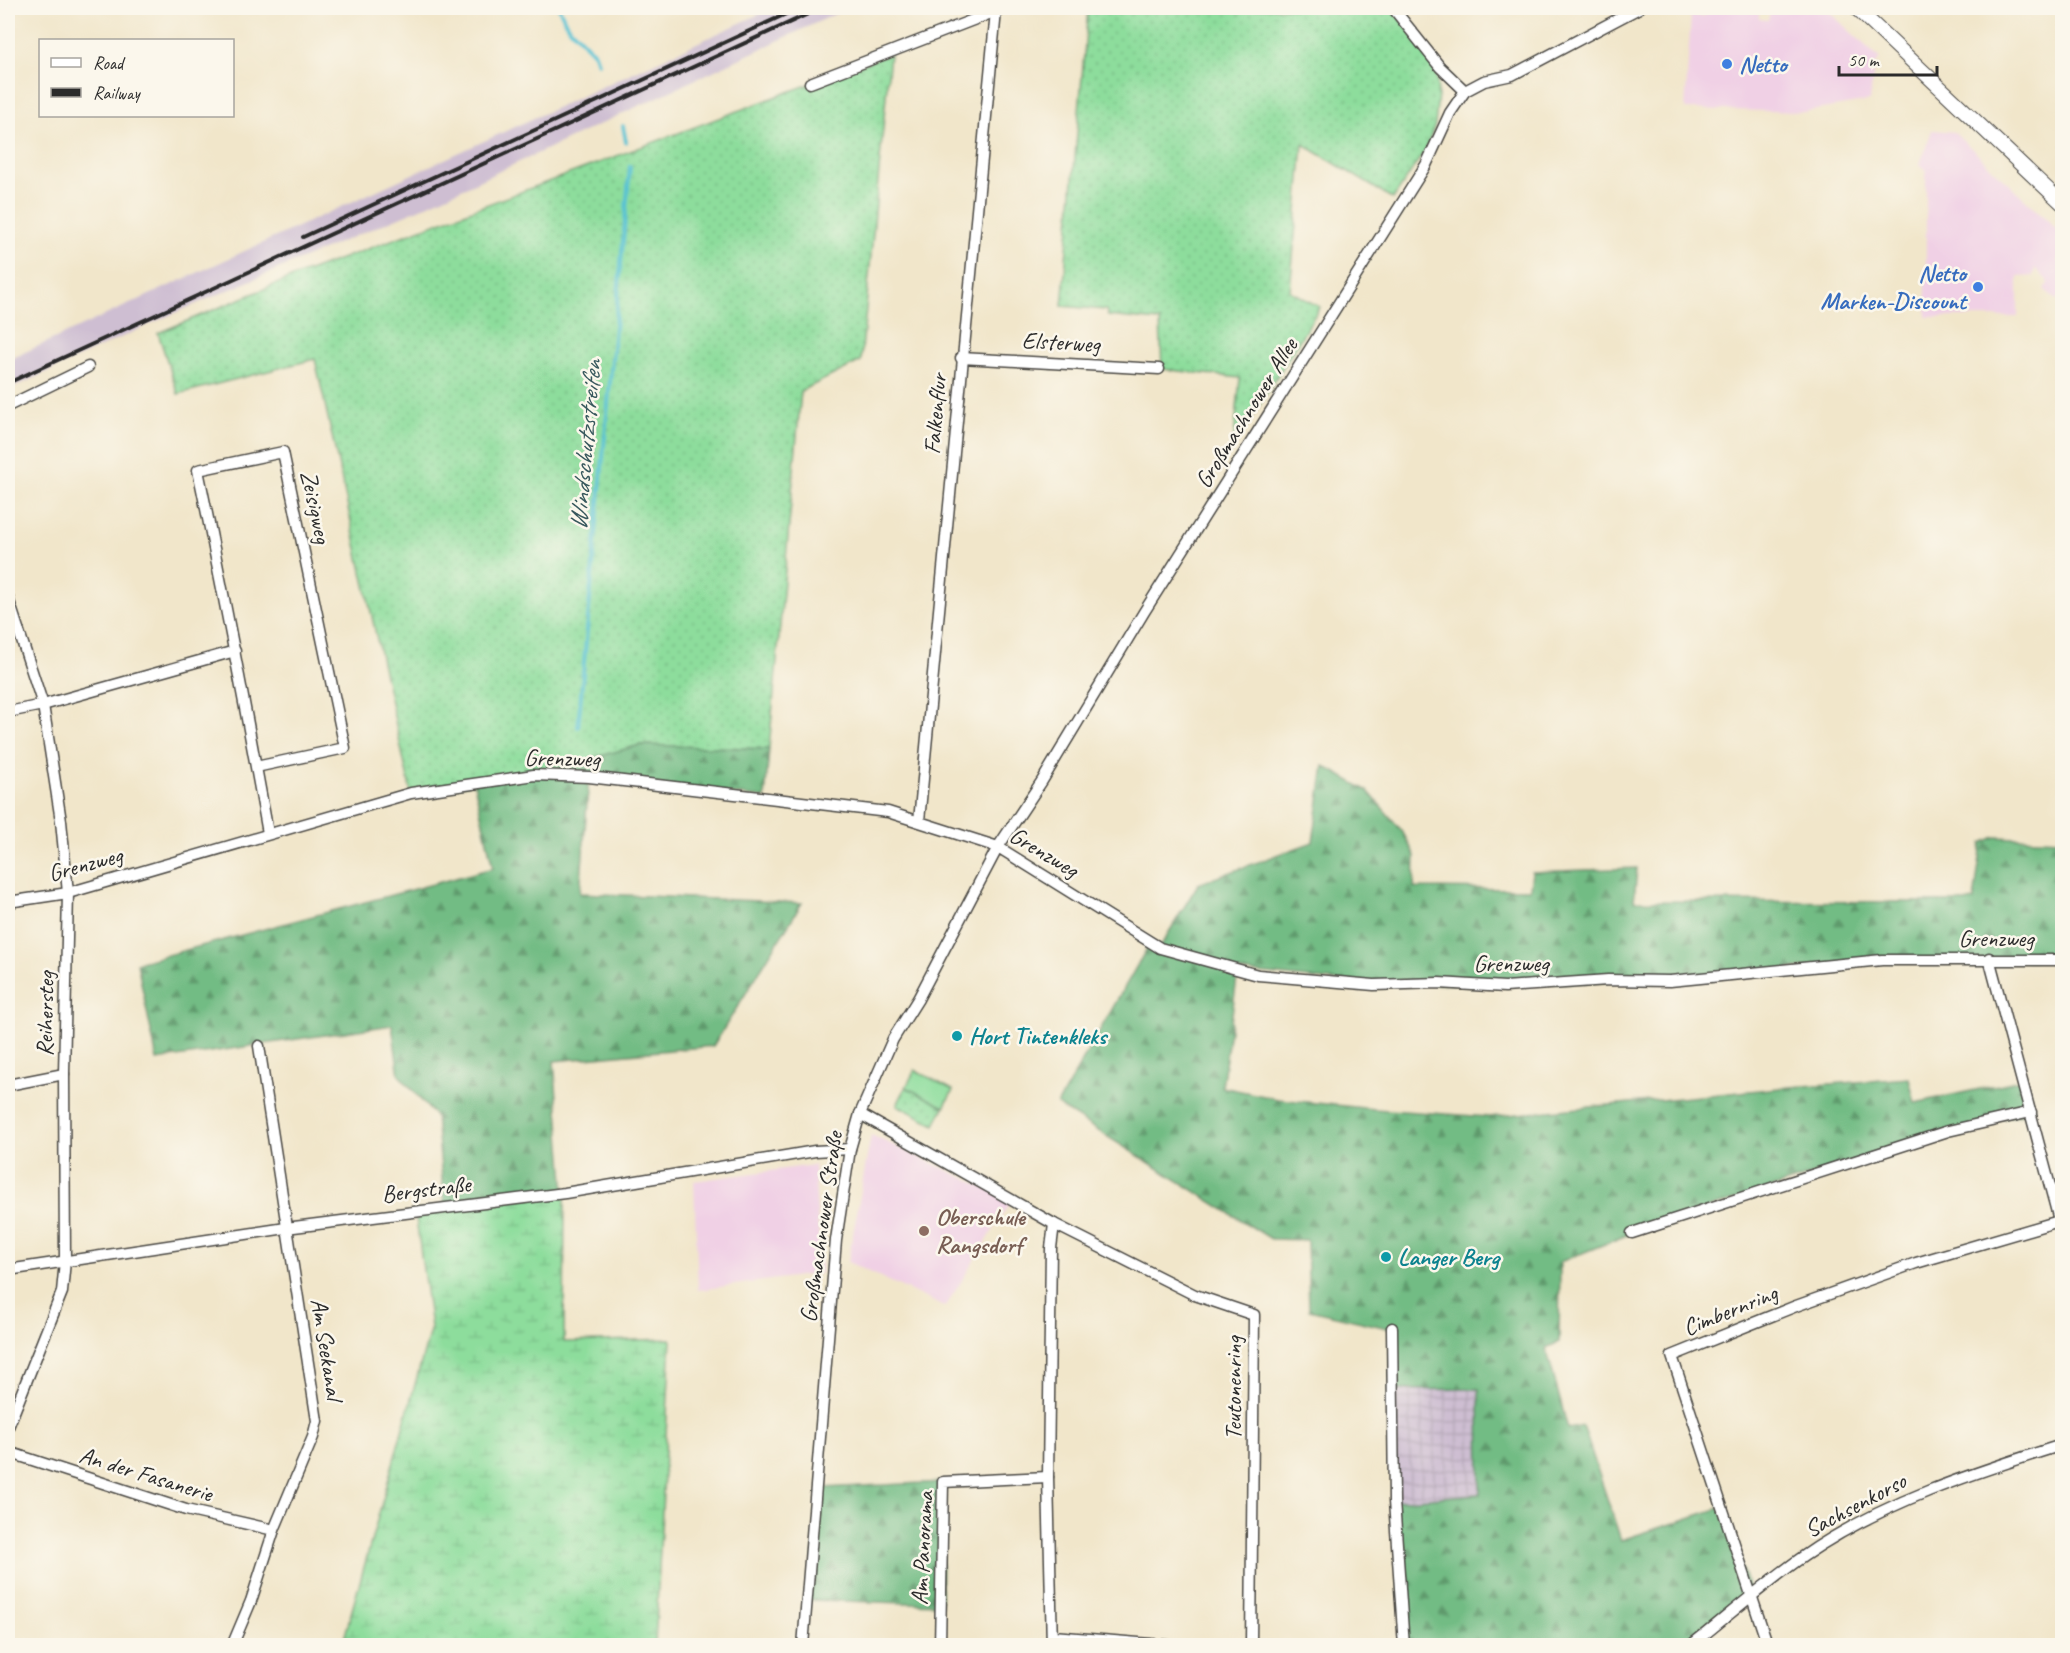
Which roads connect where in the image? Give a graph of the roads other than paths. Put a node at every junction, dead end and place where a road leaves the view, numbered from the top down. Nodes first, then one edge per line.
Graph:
1 (1393, 8) edge
2 (1639, 8) edge
3 (1856, 8) edge
4 (1000, 9) edge
5 (810, 83) dead end
6 (1465, 91) junction
7 (2062, 202) edge
8 (961, 358) junction
9 (88, 367) dead end
10 (1159, 369) dead end
11 (8, 406) edge
12 (8, 598) edge
13 (235, 651) junction
14 (43, 705) junction
15 (8, 712) edge
16 (256, 767) junction
17 (919, 820) junction
18 (268, 833) junction
19 (999, 847) junction
20 (68, 893) junction
21 (8, 902) edge
22 (1989, 958) junction
23 (2062, 960) edge
24 (259, 1046) dead end
25 (64, 1074) junction
26 (8, 1085) edge
27 (2031, 1112) junction
28 (860, 1114) junction
29 (850, 1149) junction
30 (2058, 1204) edge
31 (1054, 1224) junction
32 (2061, 1226) edge
33 (286, 1228) junction
34 (1632, 1233) dead end
35 (65, 1261) junction
36 (8, 1270) edge
37 (1392, 1329) dead end
38 (8, 1427) edge
39 (2062, 1445) edge
40 (8, 1452) edge
41 (1048, 1477) junction
42 (274, 1530) junction
43 (1752, 1597) junction
44 (1053, 1641) edge
45 (232, 1646) edge
46 (803, 1646) edge
47 (940, 1646) edge
48 (1175, 1646) edge
49 (1251, 1646) edge
50 (1404, 1646) edge
51 (1690, 1646) edge
52 (1768, 1646) edge

1 - 6 street
2 - 6 street
3 - 7 street
4 - 5 street
4 - 8 street, Falkenflur
6 - 19 street, Großmachnower Allee
8 - 10 street, Elsterweg
8 - 17 street, Falkenflur
9 - 11 street
12 - 14 street, Reihersteg
13 - 14 street
13 - 16 street, Zeisigweg
13 - 16 street, Zeisigweg
14 - 15 street
14 - 20 street, Reihersteg
16 - 18 street, Zeisigweg
17 - 18 street, Grenzweg
17 - 19 street, Grenzweg
18 - 20 street, Grenzweg
19 - 22 street, Grenzweg
19 - 28 street, Großmachnower Straße
20 - 21 street, Grenzweg
20 - 25 street, Reihersteg
22 - 23 street, Grenzweg
22 - 27 street
24 - 33 street, Am Seekanal
25 - 26 street
25 - 35 street, Reihersteg
27 - 30 street
27 - 34 street
28 - 29 street, Großmachnower Straße
28 - 31 street, Teutonenring
29 - 33 street, Bergstraße
29 - 46 street, Großmachnower Straße
30 - 32 street
31 - 41 street
31 - 49 street, Teutonenring
32 - 43 street, Cimbernring
33 - 35 street, Bergstraße
33 - 42 street, Am Seekanal
35 - 36 street, Bergstraße
35 - 38 street, Reihersteg
37 - 50 street
39 - 43 street, Sachsenkorso
40 - 42 street, An der Fasanerie
41 - 44 street
41 - 47 street, Am Panorama
42 - 45 street, Am Seekanal
43 - 51 street, Sachsenkorso
43 - 52 street, Cimbernring
44 - 48 street

